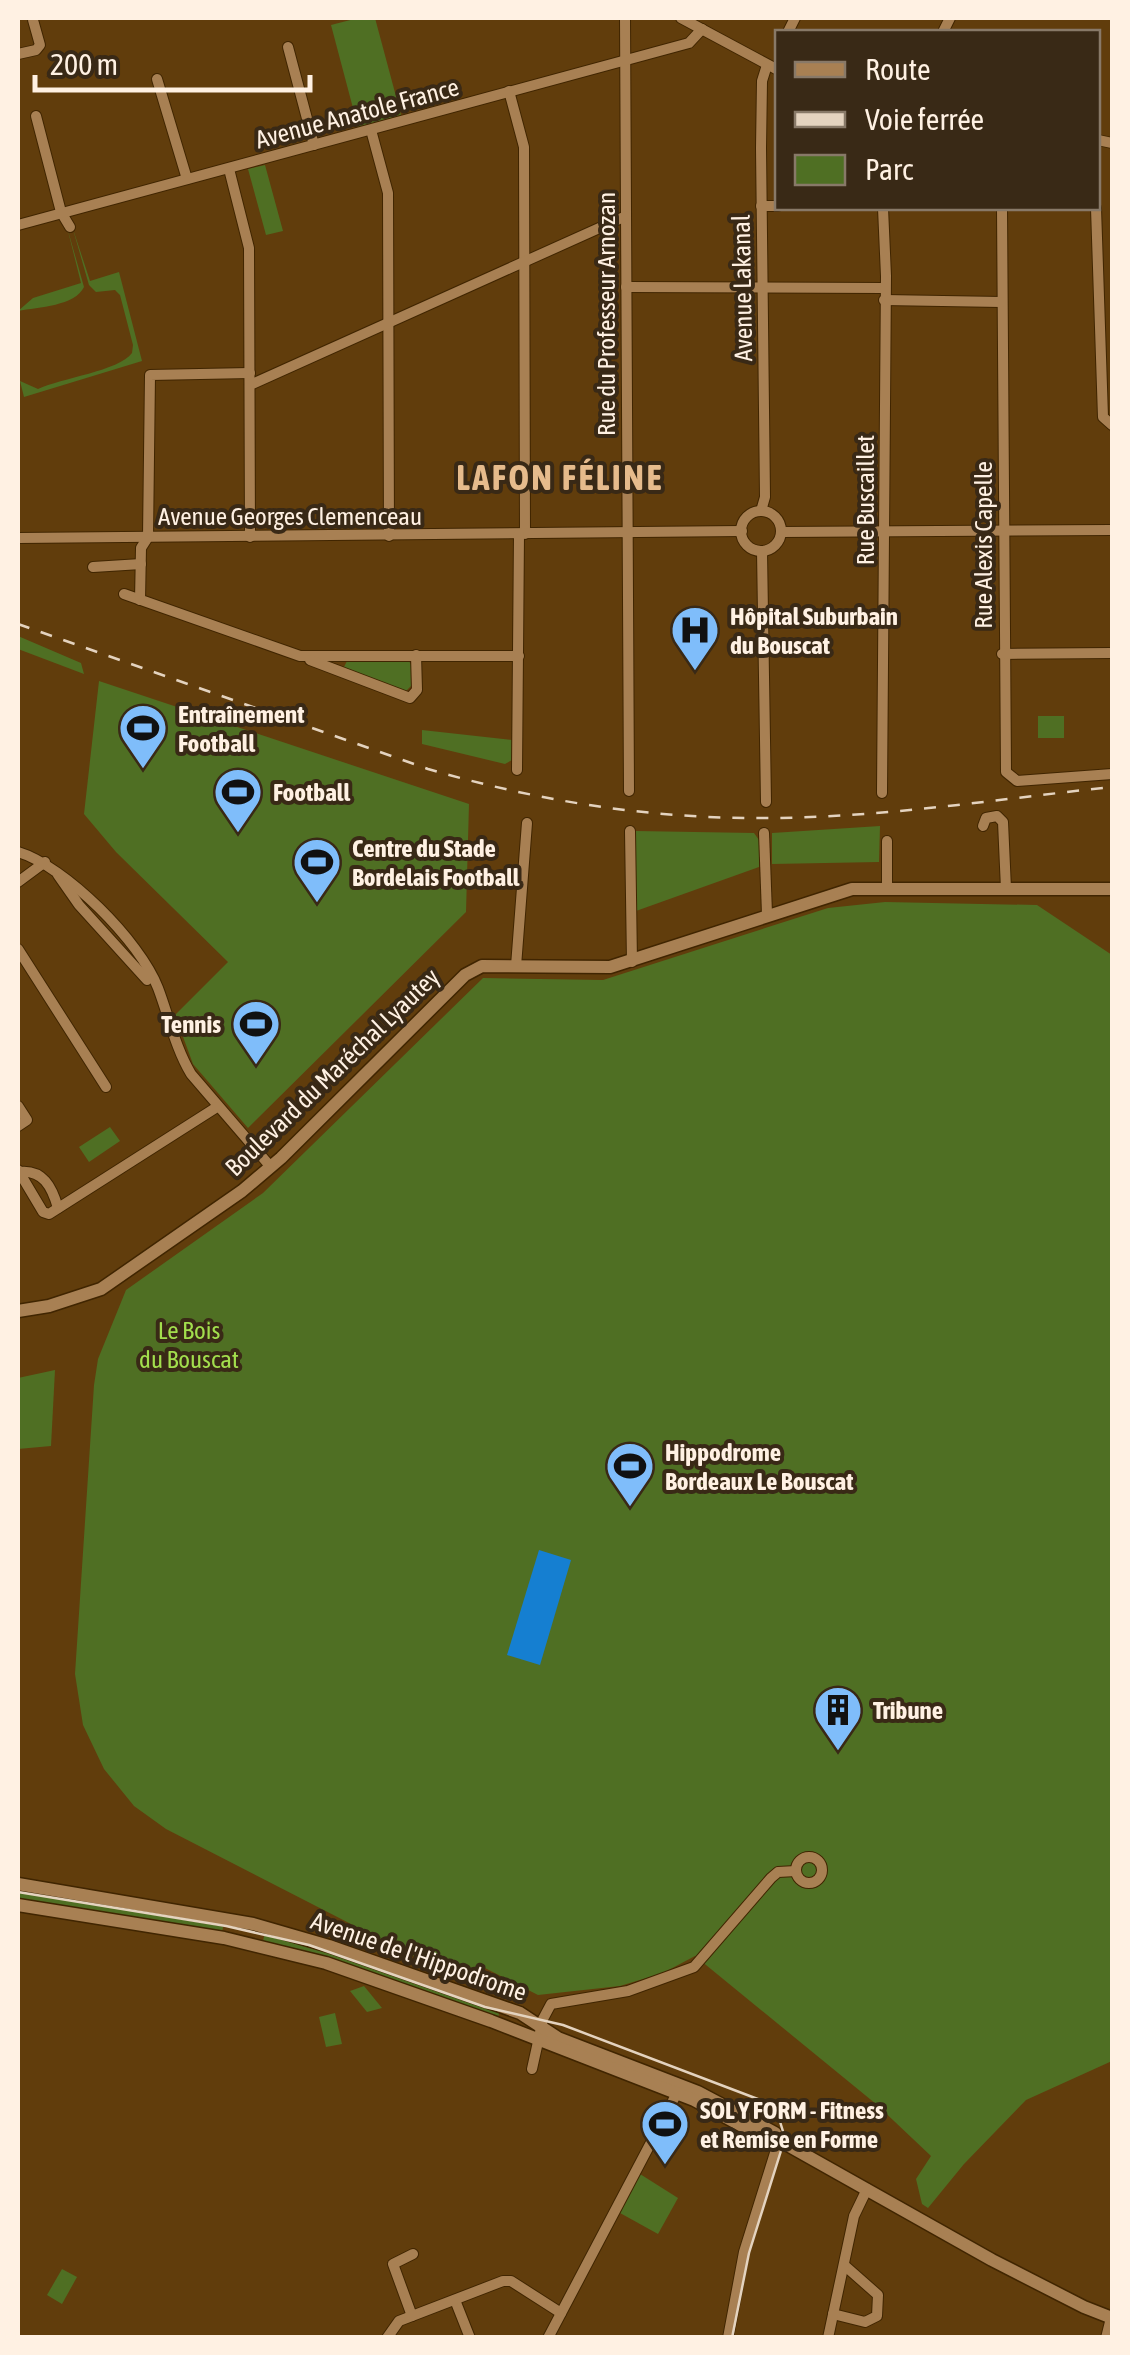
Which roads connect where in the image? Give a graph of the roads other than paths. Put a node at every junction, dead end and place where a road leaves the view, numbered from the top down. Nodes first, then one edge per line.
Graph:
1 (625, 18) edge
2 (681, 18) edge
3 (33, 19) edge
4 (18, 24) edge
5 (702, 29) junction
6 (288, 47) dead end
7 (18, 54) edge
8 (625, 60) junction
9 (772, 67) edge
10 (157, 79) dead end
11 (509, 91) junction
12 (36, 116) dead end
13 (372, 130) junction
14 (314, 145) junction
15 (230, 169) junction
16 (188, 178) junction
17 (761, 206) junction
18 (775, 206) edge
19 (883, 210) edge
20 (1002, 210) edge
21 (1096, 210) edge
22 (61, 212) junction
23 (626, 216) junction
24 (18, 224) edge
25 (70, 227) dead end
26 (526, 261) junction
27 (626, 287) junction
28 (761, 288) junction
29 (884, 294) junction
30 (1001, 302) junction
31 (388, 324) junction
32 (250, 379) junction
33 (1112, 425) edge
34 (761, 511) junction
35 (1004, 530) junction
36 (1112, 530) edge
37 (627, 532) junction
38 (742, 532) junction
39 (781, 532) junction
40 (885, 532) junction
41 (522, 534) junction
42 (250, 536) junction
43 (389, 536) junction
44 (148, 537) junction
45 (18, 538) edge
46 (762, 551) junction
47 (142, 564) junction
48 (92, 567) dead end
49 (124, 594) dead end
50 (140, 600) junction
51 (1002, 654) junction
52 (1112, 654) edge
53 (300, 656) junction
54 (416, 656) junction
55 (519, 656) junction
56 (517, 770) dead end
57 (1112, 774) edge
58 (629, 791) dead end
59 (882, 793) dead end
60 (766, 802) dead end
61 (527, 823) dead end
62 (983, 826) dead end
63 (630, 830) dead end
64 (764, 833) dead end
65 (887, 840) dead end
66 (18, 852) edge
67 (45, 862) junction
68 (18, 882) edge
69 (887, 888) junction
70 (1006, 889) junction
71 (1112, 889) edge
72 (767, 914) junction
73 (18, 949) edge
74 (632, 962) junction
75 (516, 966) junction
76 (31, 969) junction
77 (18, 977) edge
78 (106, 1086) dead end
79 (18, 1106) edge
80 (217, 1108) junction
81 (18, 1126) edge
82 (270, 1166) junction
83 (18, 1172) edge
84 (58, 1208) junction
85 (18, 1311) edge
86 (796, 1871) dead end
87 (18, 1884) edge
88 (18, 1905) edge
89 (244, 1922) junction
90 (242, 1942) junction
91 (540, 2033) junction
92 (532, 2070) dead end
93 (674, 2087) junction
94 (779, 2140) junction
95 (867, 2189) junction
96 (413, 2254) dead end
97 (844, 2265) junction
98 (455, 2300) junction
99 (561, 2313) junction
100 (833, 2314) junction
101 (412, 2316) junction
102 (1112, 2318) edge
103 (388, 2338) edge
104 (470, 2338) edge
105 (548, 2338) edge
106 (728, 2338) edge
107 (828, 2338) edge
108 (1106, 2338) edge

1 - 8 street, Rue du Professeur Arnozan
2 - 5 street
3 - 4 street
3 - 7 street
5 - 8 street, Avenue Anatole France
5 - 9 street
6 - 14 street
8 - 11 street, Avenue Anatole France
8 - 23 street, Rue du Professeur Arnozan
9 - 17 street, Avenue Lakanal
10 - 16 street
11 - 13 street, Avenue Anatole France
11 - 26 street
12 - 22 street
13 - 14 street, Avenue Anatole France
13 - 31 street
14 - 15 street, Avenue Anatole France
15 - 16 street, Avenue Anatole France
15 - 32 street
16 - 22 street, Avenue Anatole France
17 - 18 street
17 - 28 street, Avenue Lakanal
19 - 29 street, Rue Buscaillet
20 - 30 street, Rue Alexis Capelle
21 - 33 street
22 - 24 street, Avenue Anatole France
22 - 25 street
23 - 26 street
23 - 27 street, Rue du Professeur Arnozan
26 - 31 street
26 - 41 street
27 - 28 street
27 - 37 street, Rue du Professeur Arnozan
28 - 29 street
28 - 34 street, Avenue Lakanal
29 - 30 street
29 - 40 street, Rue Buscaillet
30 - 35 street, Rue Alexis Capelle
31 - 32 street
31 - 43 street
32 - 42 street
32 - 44 street
34 - 38 street
34 - 39 street
35 - 36 street
35 - 40 street
35 - 51 street, Rue Alexis Capelle
37 - 38 street, Avenue Georges Clemenceau
37 - 41 street, Avenue Georges Clemenceau
37 - 58 street, Rue du Professeur Arnozan
38 - 46 street
39 - 40 street
39 - 46 street
40 - 59 street, Rue Buscaillet
41 - 43 street, Avenue Georges Clemenceau
41 - 55 street
42 - 43 street, Avenue Georges Clemenceau
42 - 44 street, Avenue Georges Clemenceau
44 - 45 street, Avenue Georges Clemenceau
44 - 47 street
46 - 60 street
47 - 48 street
47 - 50 street
49 - 50 street
50 - 53 street
51 - 52 street
51 - 57 street, Rue Alexis Capelle
53 - 54 street
53 - 54 street
54 - 55 street
55 - 56 street
61 - 75 street
62 - 70 street
63 - 74 street
64 - 72 street
65 - 69 street
66 - 67 street
67 - 68 street
67 - 80 street
69 - 70 street, Boulevard du Maréchal Lyautey
69 - 72 street, Boulevard du Maréchal Lyautey
70 - 71 street, Boulevard du Maréchal Lyautey
72 - 74 street, Boulevard du Maréchal Lyautey
73 - 76 street
74 - 75 street, Boulevard du Maréchal Lyautey
75 - 82 street, Boulevard du Maréchal Lyautey
76 - 77 street
76 - 78 street
79 - 81 street
80 - 82 street
80 - 84 street
82 - 85 street, Boulevard du Maréchal Lyautey
83 - 84 street
83 - 84 street
86 - 91 street
87 - 89 street, Avenue de l'Hippodrome
88 - 90 street, Avenue de l'Hippodrome
89 - 90 street
89 - 91 street, Avenue de l'Hippodrome
90 - 91 street, Avenue de l'Hippodrome
91 - 92 street
91 - 93 street, Avenue de l'Hippodrome
93 - 94 street, Avenue de l'Hippodrome
93 - 94 street, Avenue de l'Hippodrome
93 - 99 street
94 - 95 street, Avenue de l'Hippodrome
94 - 106 street
95 - 97 street
95 - 102 street, Avenue de l'Hippodrome
96 - 101 street
97 - 100 street
97 - 100 street
98 - 99 street
98 - 101 street
98 - 104 street
99 - 105 street
100 - 107 street
101 - 103 street
102 - 108 street

